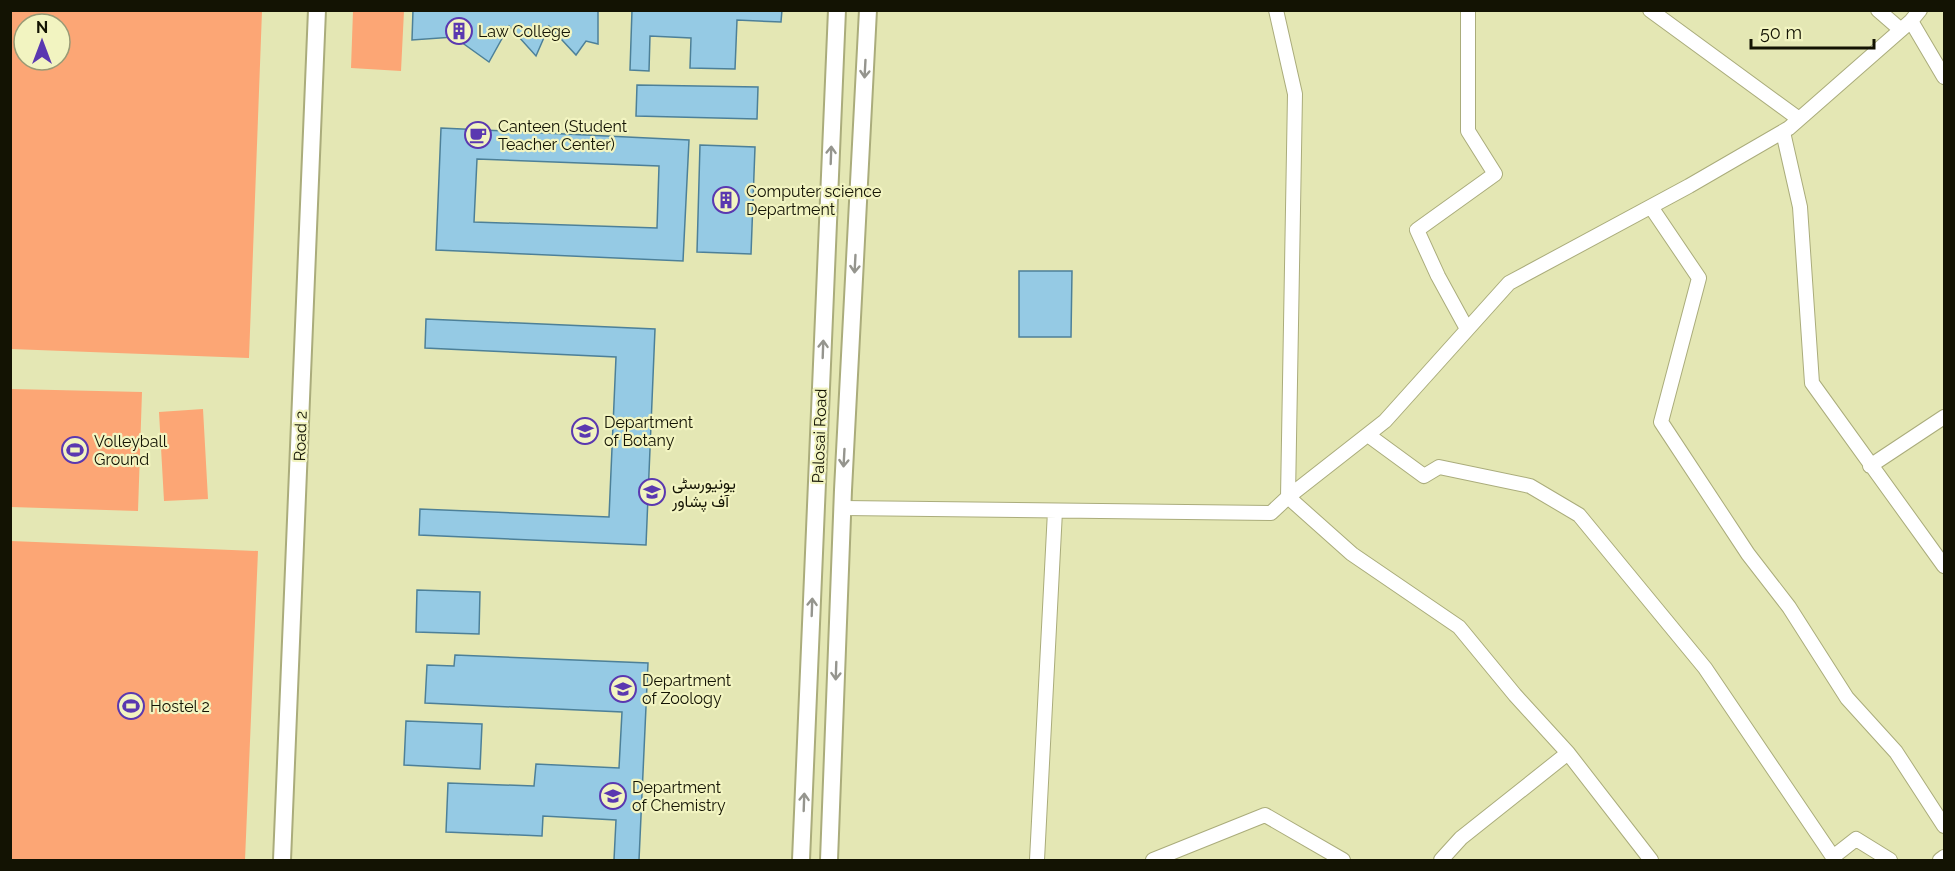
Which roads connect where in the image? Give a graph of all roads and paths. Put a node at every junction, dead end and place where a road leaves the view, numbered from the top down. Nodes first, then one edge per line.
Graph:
1 (317, 10) edge
2 (837, 10) edge
3 (868, 10) edge
4 (1276, 10) edge
5 (1468, 10) edge
6 (1650, 10) edge
7 (1878, 10) edge
8 (1911, 21) edge
9 (1944, 77) edge
10 (1800, 119) junction
11 (1783, 132) junction
12 (1651, 207) junction
13 (1467, 329) junction
14 (1944, 417) edge
15 (1368, 435) junction
16 (1870, 466) junction
17 (1288, 497) junction
18 (816, 505) junction
19 (843, 508) junction
20 (1055, 511) junction
21 (1944, 566) edge
22 (1568, 753) junction
23 (1944, 826) edge
24 (801, 857) edge
25 (1944, 857) edge
26 (829, 858) edge
27 (282, 861) edge
28 (1037, 861) edge
29 (1153, 861) edge
30 (1343, 861) edge
31 (1441, 861) edge
32 (1652, 861) edge
33 (1890, 861) edge
34 (1940, 861) edge

1 - 27 street, Road 2
18 -> 2 street, Palosai Road
3 -> 19 street
4 - 17 street
5 - 13 street
6 - 10 street
7 - 8 street
8 - 9 street
8 - 10 street
10 - 11 street
11 - 12 street
11 - 16 street
12 - 13 street
12 - 23 street
13 - 15 street
14 - 16 street
15 - 17 street
15 - 33 street
16 - 21 street
17 - 20 street
17 - 22 street
18 - 19 street
24 -> 18 street, Palosai Road
19 - 20 street
19 -> 26 street
20 - 28 street
22 - 31 street
22 - 32 street
24 - 26 street
25 - 34 street
29 - 30 street

